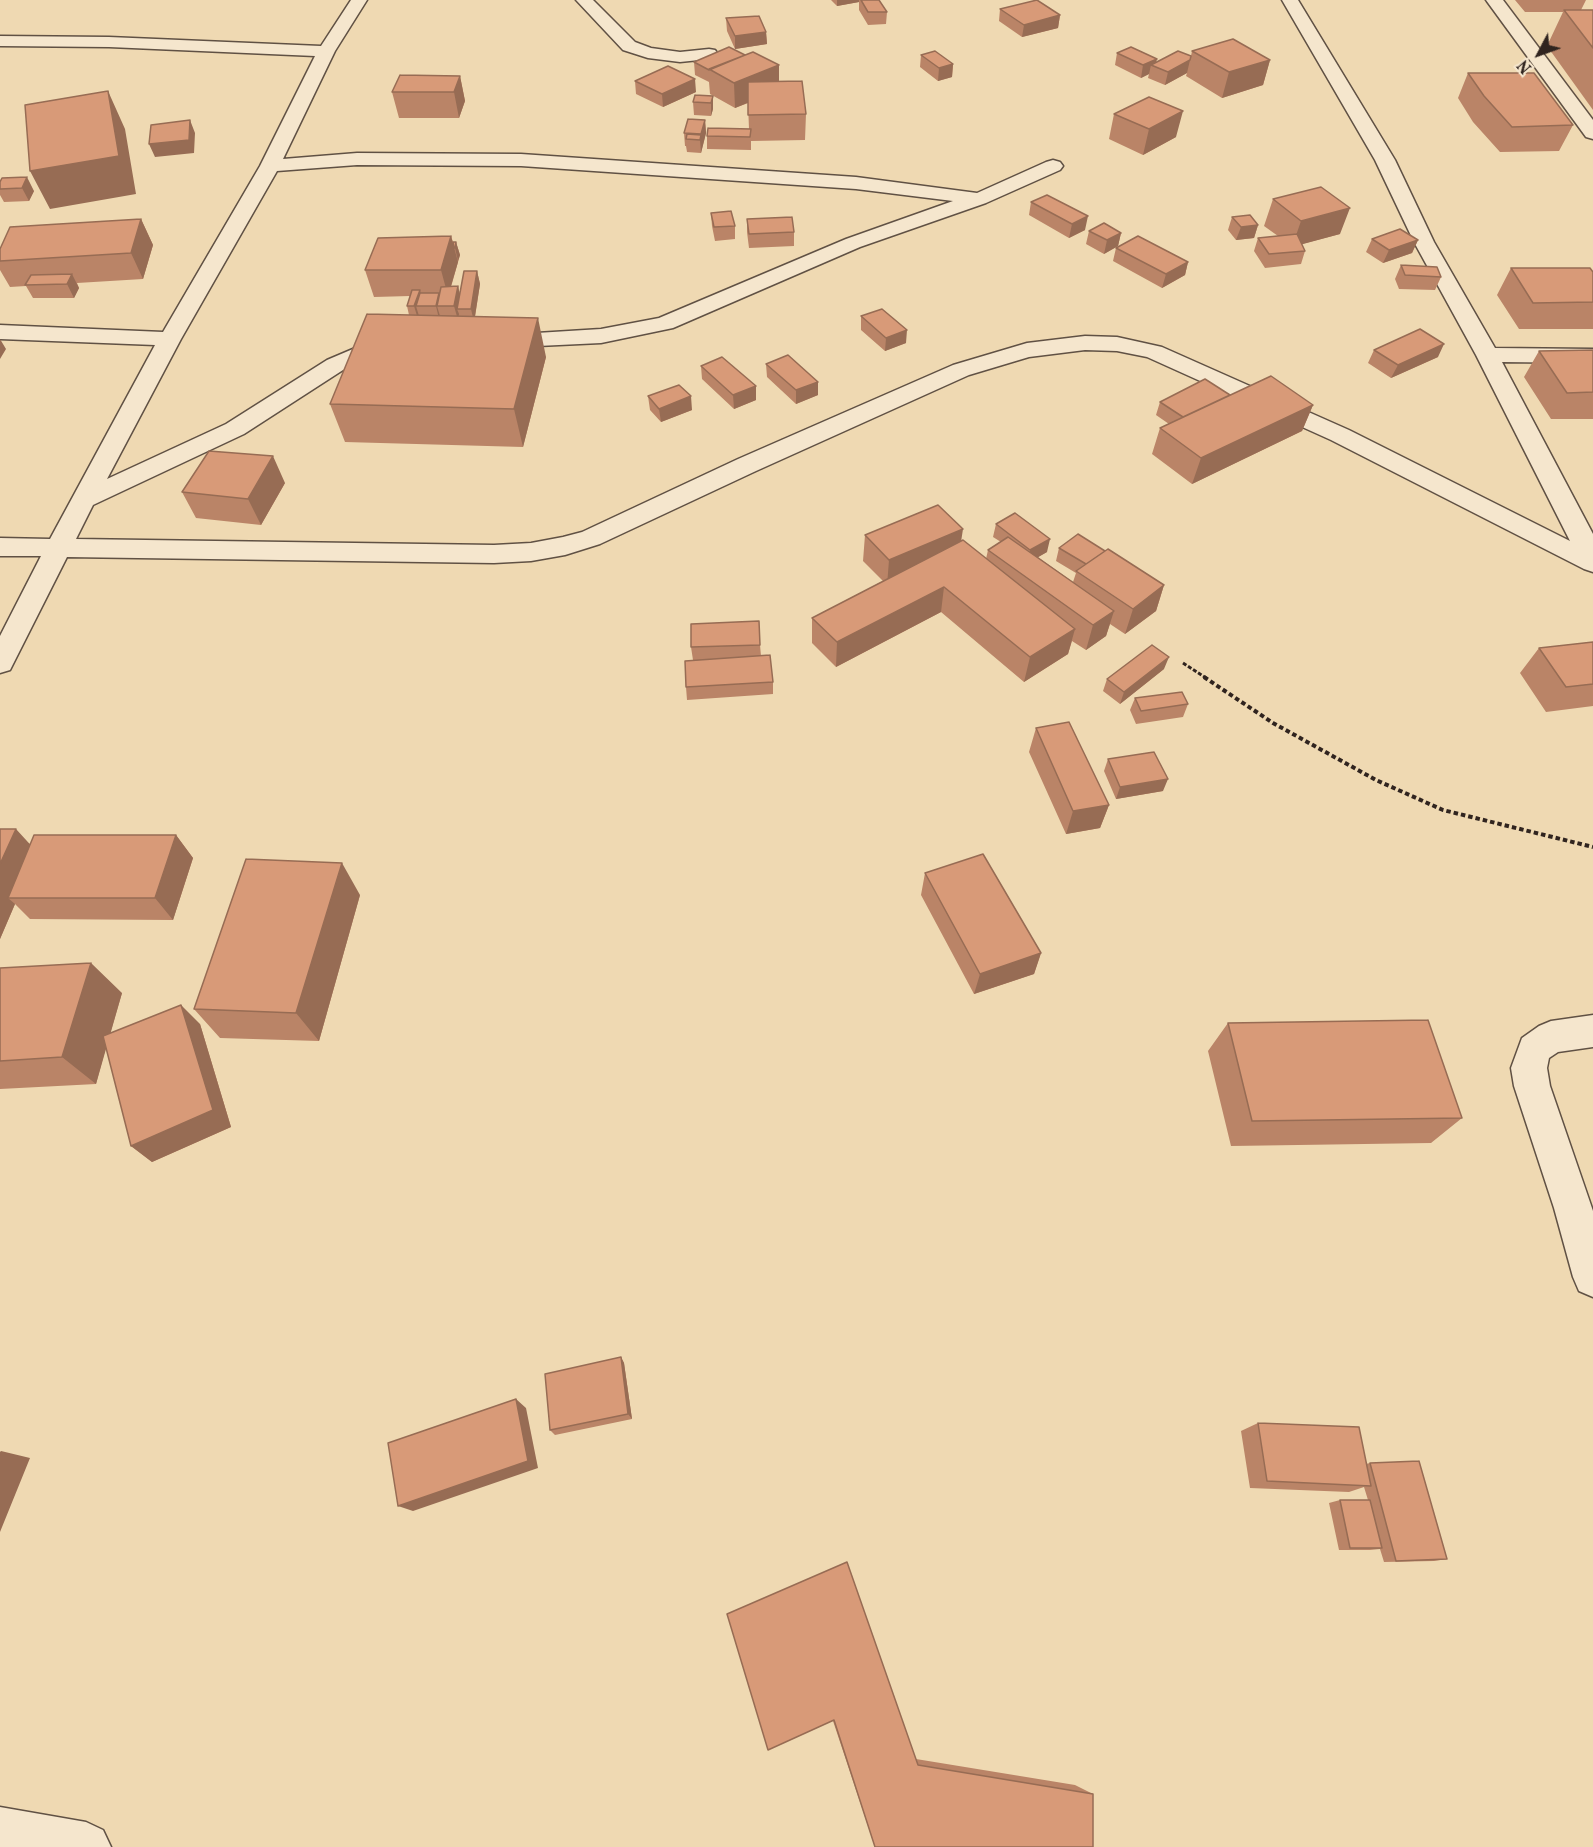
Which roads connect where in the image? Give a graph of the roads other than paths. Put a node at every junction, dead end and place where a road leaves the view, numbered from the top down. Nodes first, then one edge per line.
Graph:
1 (360, 0) edge
2 (584, 0) edge
3 (1290, 0) edge
4 (1494, 0) edge
5 (0, 41) edge
6 (326, 51) junction
7 (709, 54) edge
8 (1593, 133) edge
9 (270, 166) junction
10 (1053, 166) dead end
11 (979, 199) junction
12 (0, 332) edge
13 (170, 339) junction
14 (481, 342) edge
15 (416, 344) edge
16 (1488, 355) junction
17 (1593, 356) edge
18 (82, 500) junction
19 (0, 548) edge
20 (60, 548) junction
21 (1593, 561) edge
22 (0, 663) edge
23 (1593, 1031) edge
24 (1593, 1277) edge
25 (0, 1832) edge
26 (86, 1847) edge

1 - 6 street
2 - 7 street
3 - 16 street
4 - 8 street
5 - 6 street
6 - 9 street
9 - 11 street
9 - 13 street
10 - 11 street
11 - 14 street
12 - 13 street
13 - 18 street
15 - 18 street
16 - 17 street
16 - 21 street
18 - 20 street
19 - 20 street
20 - 21 street
20 - 22 street
23 - 24 street
25 - 26 street

